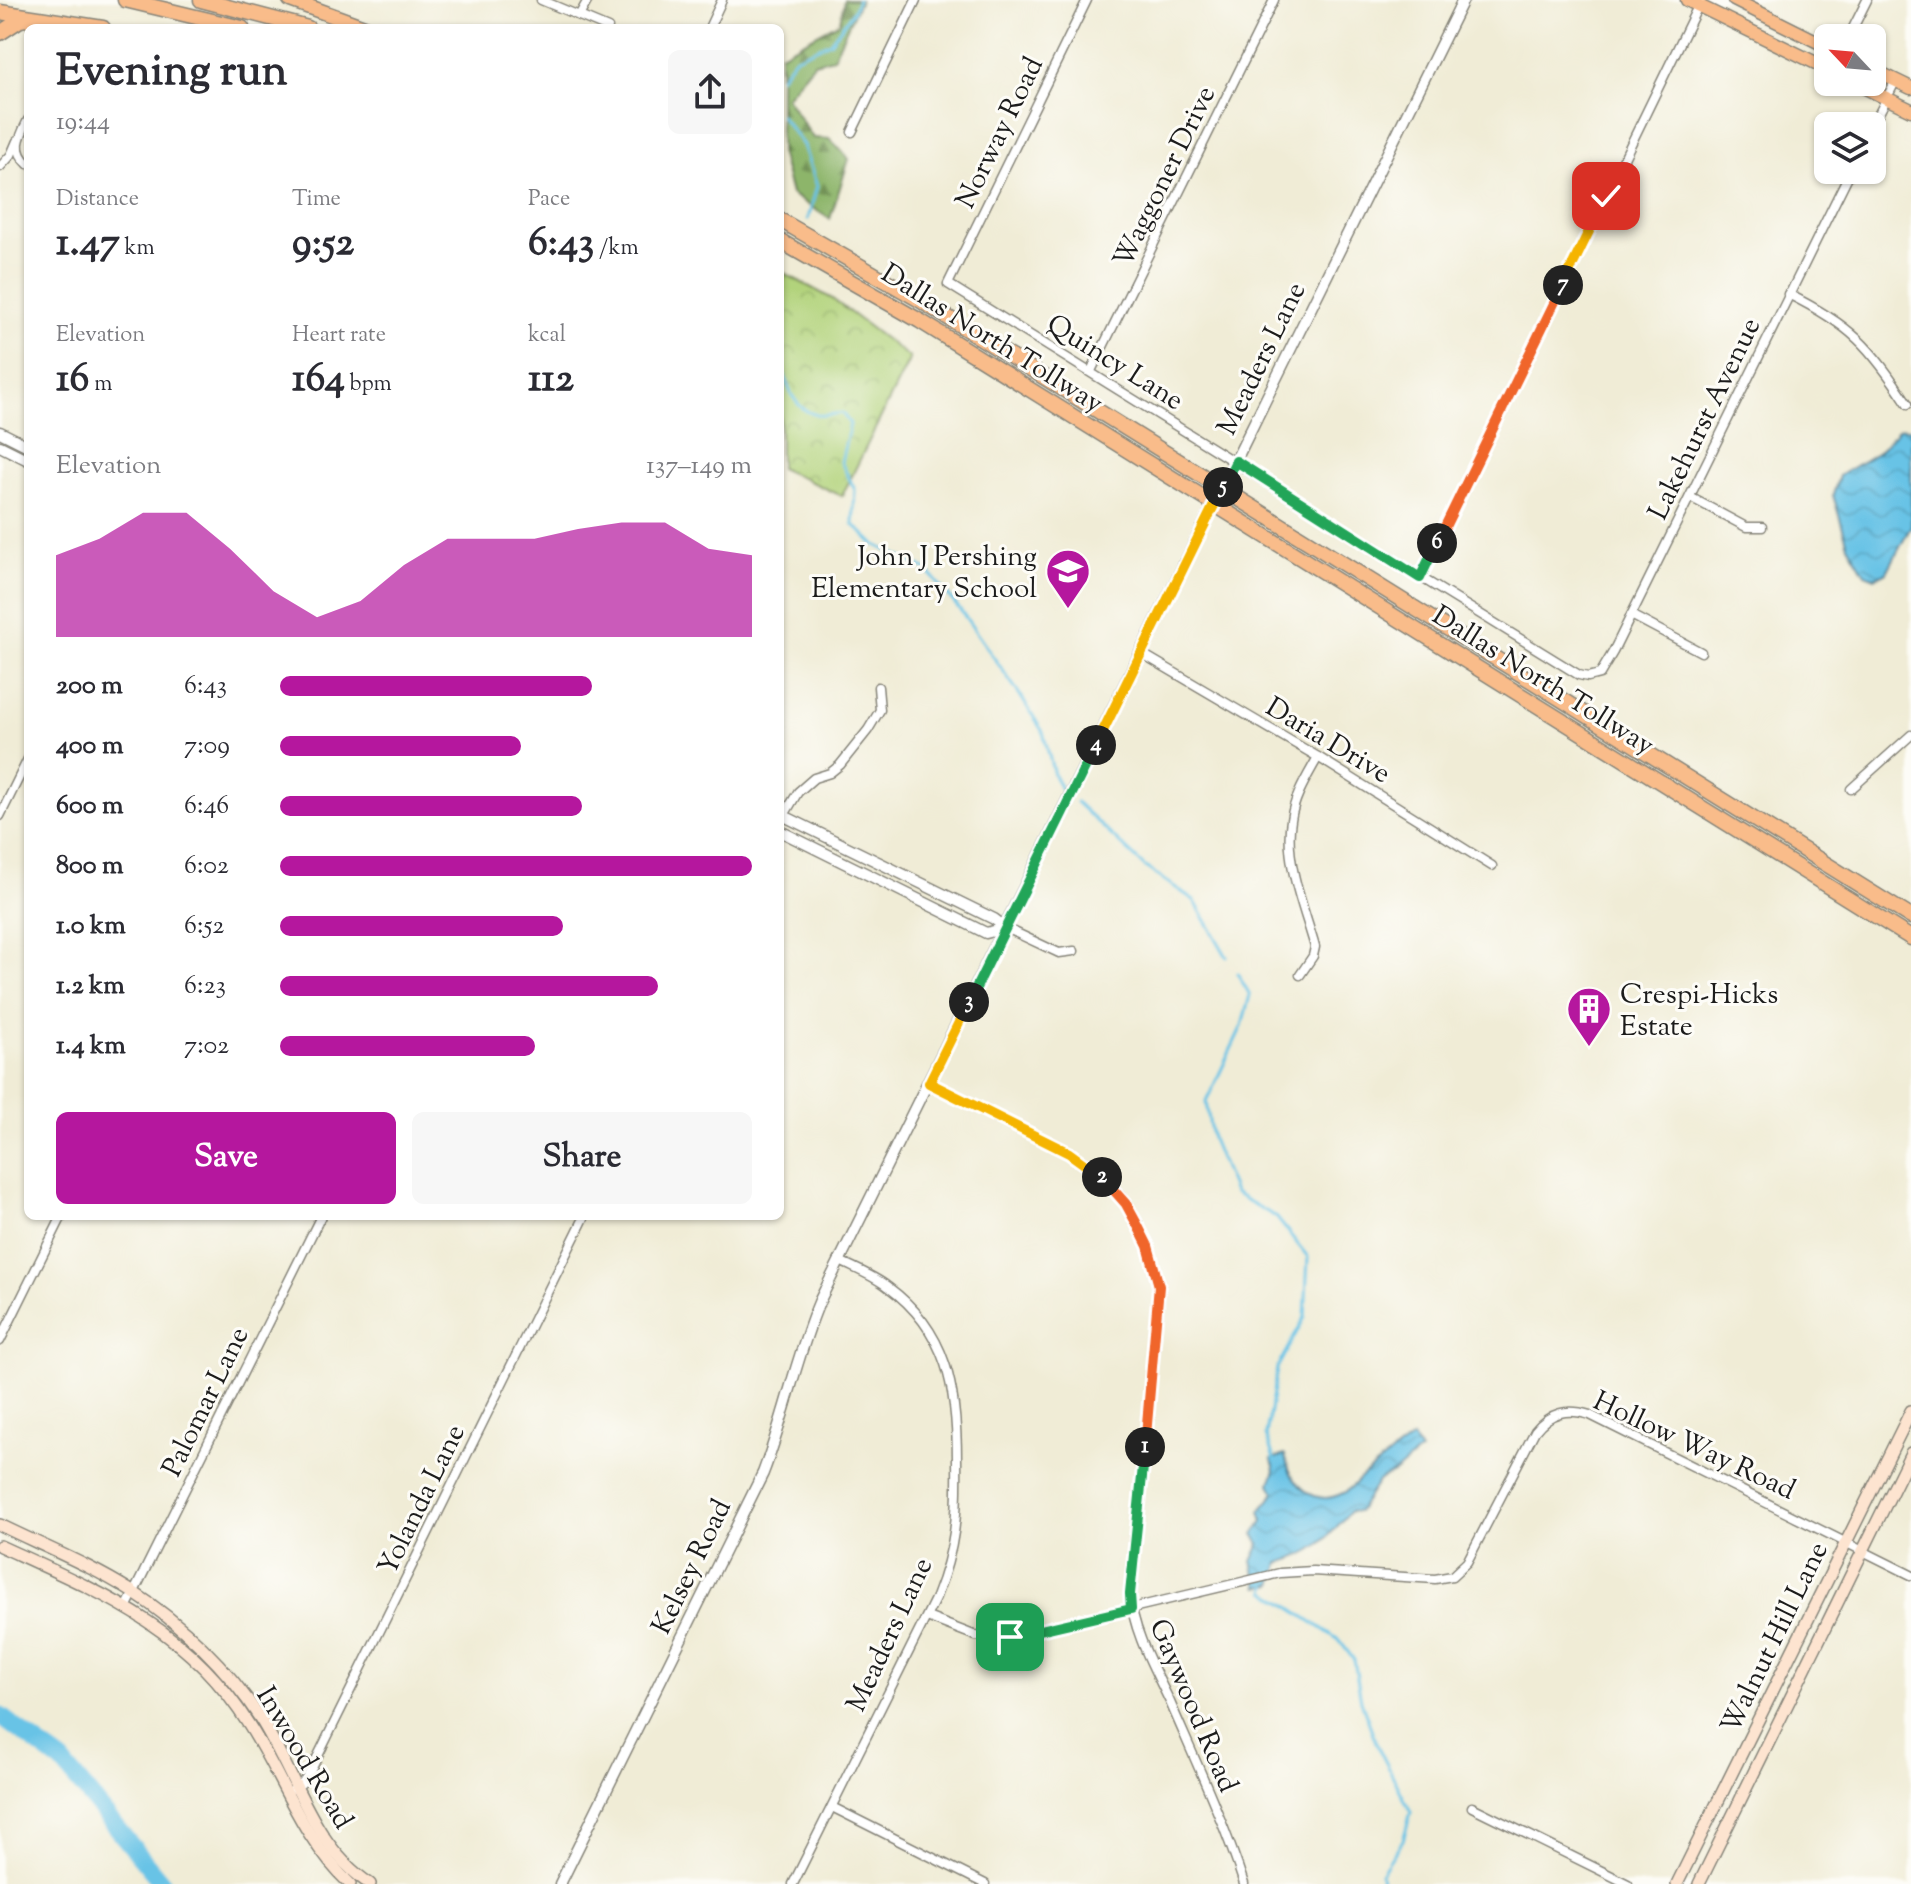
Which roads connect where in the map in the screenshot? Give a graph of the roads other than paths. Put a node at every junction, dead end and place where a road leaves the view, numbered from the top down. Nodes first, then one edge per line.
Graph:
1 (125, 0) edge
2 (201, 0) edge
3 (290, 0) edge
4 (541, 0) edge
5 (588, 0) edge
6 (722, 0) edge
7 (916, 0) edge
8 (1087, 0) edge
9 (1274, 0) edge
10 (1463, 0) edge
11 (1734, 0) edge
12 (1867, 0) edge
13 (1692, 1) edge
14 (3, 11) edge
15 (579, 16) junction
16 (36, 17) junction
17 (79, 24) edge
18 (225, 24) edge
19 (293, 24) edge
20 (356, 24) edge
21 (598, 24) edge
22 (711, 24) edge
23 (1855, 24) edge
24 (0, 33) edge
25 (1814, 40) edge
26 (1814, 62) edge
27 (1886, 75) edge
28 (1896, 80) junction
29 (1911, 88) edge
30 (1883, 96) edge
31 (1887, 98) junction
32 (1911, 110) edge
33 (1880, 112) edge
34 (24, 128) edge
35 (852, 132) dead end
36 (18, 139) junction
37 (24, 162) edge
38 (0, 167) edge
39 (1844, 184) edge
40 (784, 222) edge
41 (784, 243) edge
42 (948, 284) joint
43 (1788, 294) junction
44 (1091, 371) junction
45 (1908, 404) dead end
46 (0, 432) edge
47 (24, 444) edge
48 (0, 446) edge
49 (24, 458) edge
50 (1236, 461) junction
51 (1690, 497) junction
52 (1762, 527) dead end
53 (1420, 578) junction
54 (1631, 615) junction
55 (1701, 652) dead end
56 (1141, 653) junction
57 (1588, 677) joint
58 (878, 687) dead end
59 (1911, 735) edge
60 (1318, 757) junction
61 (24, 767) edge
62 (1851, 789) dead end
63 (784, 813) edge
64 (0, 816) edge
65 (784, 818) edge
66 (784, 833) edge
67 (1492, 866) dead end
68 (1911, 917) edge
69 (1006, 928) junction
70 (1911, 938) edge
71 (1074, 951) dead end
72 (1300, 975) dead end
73 (929, 1083) junction
74 (60, 1220) edge
75 (319, 1220) edge
76 (583, 1220) edge
77 (840, 1261) junction
78 (0, 1341) edge
79 (1911, 1411) edge
80 (1911, 1453) edge
81 (0, 1525) edge
82 (1847, 1542) junction
83 (0, 1546) edge
84 (1864, 1551) junction
85 (1911, 1575) edge
86 (133, 1592) junction
87 (127, 1606) junction
88 (1131, 1609) junction
89 (927, 1617) junction
90 (225, 1683) junction
91 (297, 1786) junction
92 (287, 1794) junction
93 (832, 1807) junction
94 (1472, 1807) dead end
95 (350, 1884) edge
96 (370, 1884) edge
97 (560, 1884) edge
98 (793, 1884) edge
99 (985, 1884) edge
100 (1244, 1884) edge
101 (1628, 1884) edge
102 (1677, 1884) edge
103 (1699, 1884) edge

1 - 18 highway
2 - 19 highway
3 - 20 highway
4 - 15 street
5 - 15 street
6 - 22 street
7 - 35 street
8 - 42 street, Norway Road
9 - 44 street, Waggoner Drive
10 - 50 street, Meaders Lane
11 - 25 main road
12 - 23 street
13 - 26 main road
13 - 53 street
14 - 16 highway
15 - 21 street
16 - 17 highway
16 - 24 highway
27 - 28 main road
28 - 29 main road
28 - 31 street
30 - 31 main road
31 - 32 main road
31 - 33 street
34 - 36 street
36 - 37 street
36 - 38 street
39 - 43 street, Lakehurst Avenue
40 - 68 highway, Dallas North Tollway
41 - 70 highway, Dallas North Tollway
42 - 44 street, Quincy Lane
43 - 45 street
43 - 51 street, Lakehurst Avenue
44 - 50 street, Quincy Lane
46 - 47 street
48 - 49 street
50 - 53 street, Quincy Lane
50 - 56 street, Meaders Lane, bridge
51 - 52 street
51 - 54 street, Lakehurst Avenue
53 - 57 street, Quincy Lane
54 - 55 street
54 - 57 street, Lakehurst Avenue
56 - 60 street, Daria Drive
56 - 69 street, Meaders Lane
58 - 63 street
59 - 62 street
60 - 67 street, Daria Drive
60 - 72 street
61 - 64 street
65 - 69 street
66 - 69 street
69 - 71 street
69 - 73 street, Meaders Lane
73 - 77 street, Meaders Lane
73 - 88 street, Gaywood Road
74 - 78 street
75 - 86 street, Palomar Lane
76 - 91 street, Yolanda Lane
77 - 89 street, Meaders Lane
77 - 97 street, Kelsey Road
79 - 82 main road, Walnut Hill Lane
80 - 84 main road, Walnut Hill Lane
81 - 86 main road, Inwood Road
82 - 84 street, Hollow Way Road
82 - 88 street, Hollow Way Road
82 - 102 main road, Walnut Hill Lane
83 - 87 main road, Inwood Road
84 - 85 street, Hollow Way Road
84 - 103 main road, Walnut Hill Lane
86 - 87 street, Palomar Lane
86 - 90 main road, Inwood Road
87 - 90 main road, Inwood Road
88 - 89 street, Hollow Way Road
88 - 100 street, Gaywood Road
89 - 93 street, Meaders Lane
90 - 91 main road, Inwood Road
90 - 92 main road, Inwood Road
91 - 92 street, Yolanda Lane
91 - 96 main road, Inwood Road
92 - 95 main road, Inwood Road
93 - 98 street, Meaders Lane
93 - 99 street
94 - 101 street

